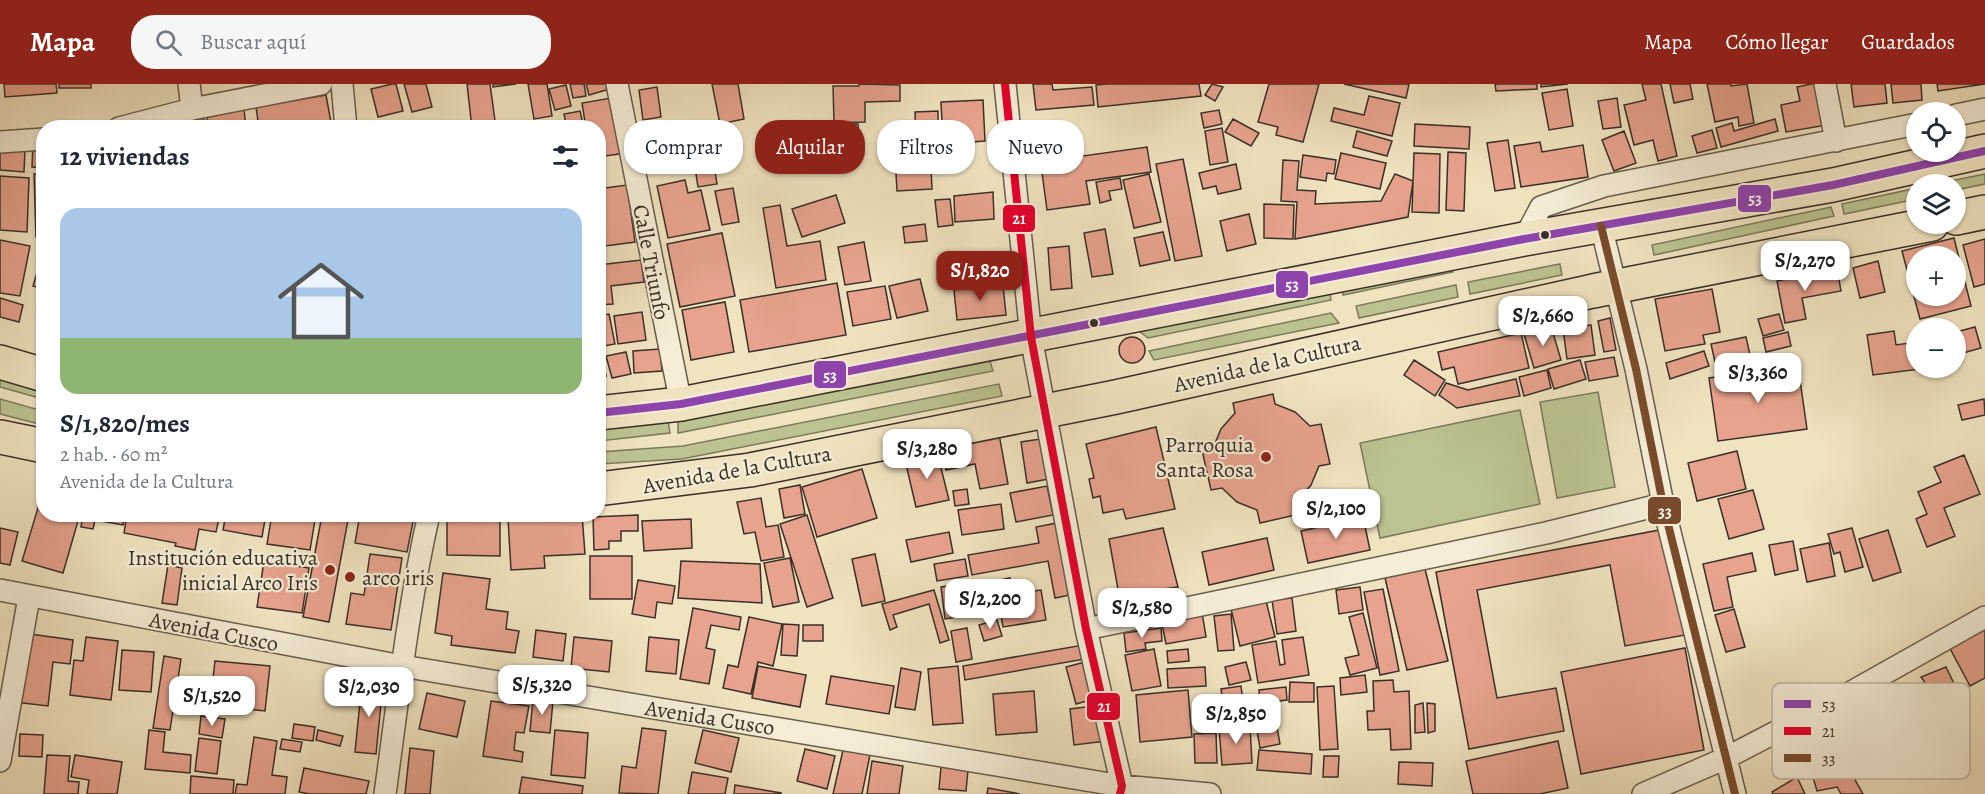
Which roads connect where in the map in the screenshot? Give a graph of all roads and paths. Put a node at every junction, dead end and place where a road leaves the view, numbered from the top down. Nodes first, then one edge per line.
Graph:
1 (189, 84) edge
2 (321, 84) edge
3 (342, 84) edge
4 (617, 84) edge
5 (1005, 84) edge
6 (1826, 84) edge
7 (192, 109) junction
8 (1985, 109) edge
9 (1966, 113) edge
10 (150, 120) edge
11 (345, 120) edge
12 (1906, 126) edge
13 (36, 140) edge
14 (1836, 141) junction
15 (0, 142) edge
16 (1985, 151) edge
17 (1985, 212) edge
18 (1966, 216) edge
19 (1601, 226) junction
20 (1906, 229) edge
21 (1524, 239) junction
22 (1615, 287) junction
23 (1031, 337) junction
24 (0, 362) edge
25 (36, 373) edge
26 (681, 404) junction
27 (1046, 410) junction
28 (606, 412) edge
29 (0, 436) edge
30 (36, 444) edge
31 (606, 488) edge
32 (1663, 504) junction
33 (427, 522) edge
34 (0, 590) edge
35 (29, 597) junction
36 (1985, 617) edge
37 (1086, 629) junction
38 (402, 666) junction
39 (1867, 683) edge
40 (1772, 734) edge
41 (1726, 758) junction
42 (0, 761) edge
43 (1121, 790) edge
44 (385, 794) edge
45 (1210, 794) edge
46 (1643, 794) edge
47 (1735, 794) edge

1 - 7 street
2 - 7 street
3 - 11 street
4 - 26 street, Calle Triunfo
5 - 23 street
6 - 14 street
7 - 10 street
8 - 9 street
12 - 14 street
13 - 15 street
14 - 21 street
16 - 19 highway
17 - 18 highway
19 - 21 highway
19 - 22 street
20 - 22 highway, Avenida de la Cultura
21 - 23 highway
22 - 27 highway, Avenida de la Cultura
22 - 32 street
23 - 26 highway
23 - 27 street
24 - 25 highway
26 - 28 highway
27 - 31 highway, Avenida de la Cultura
27 - 37 street
29 - 30 highway
32 - 37 street
32 - 41 street
33 - 38 street
34 - 35 street, Avenida Cusco
35 - 38 street, Avenida Cusco
35 - 42 street
36 - 39 street
37 - 43 street
38 - 43 street, Avenida Cusco
38 - 44 street
40 - 41 street
41 - 46 street
41 - 47 street
43 - 45 street, Avenida Cusco

